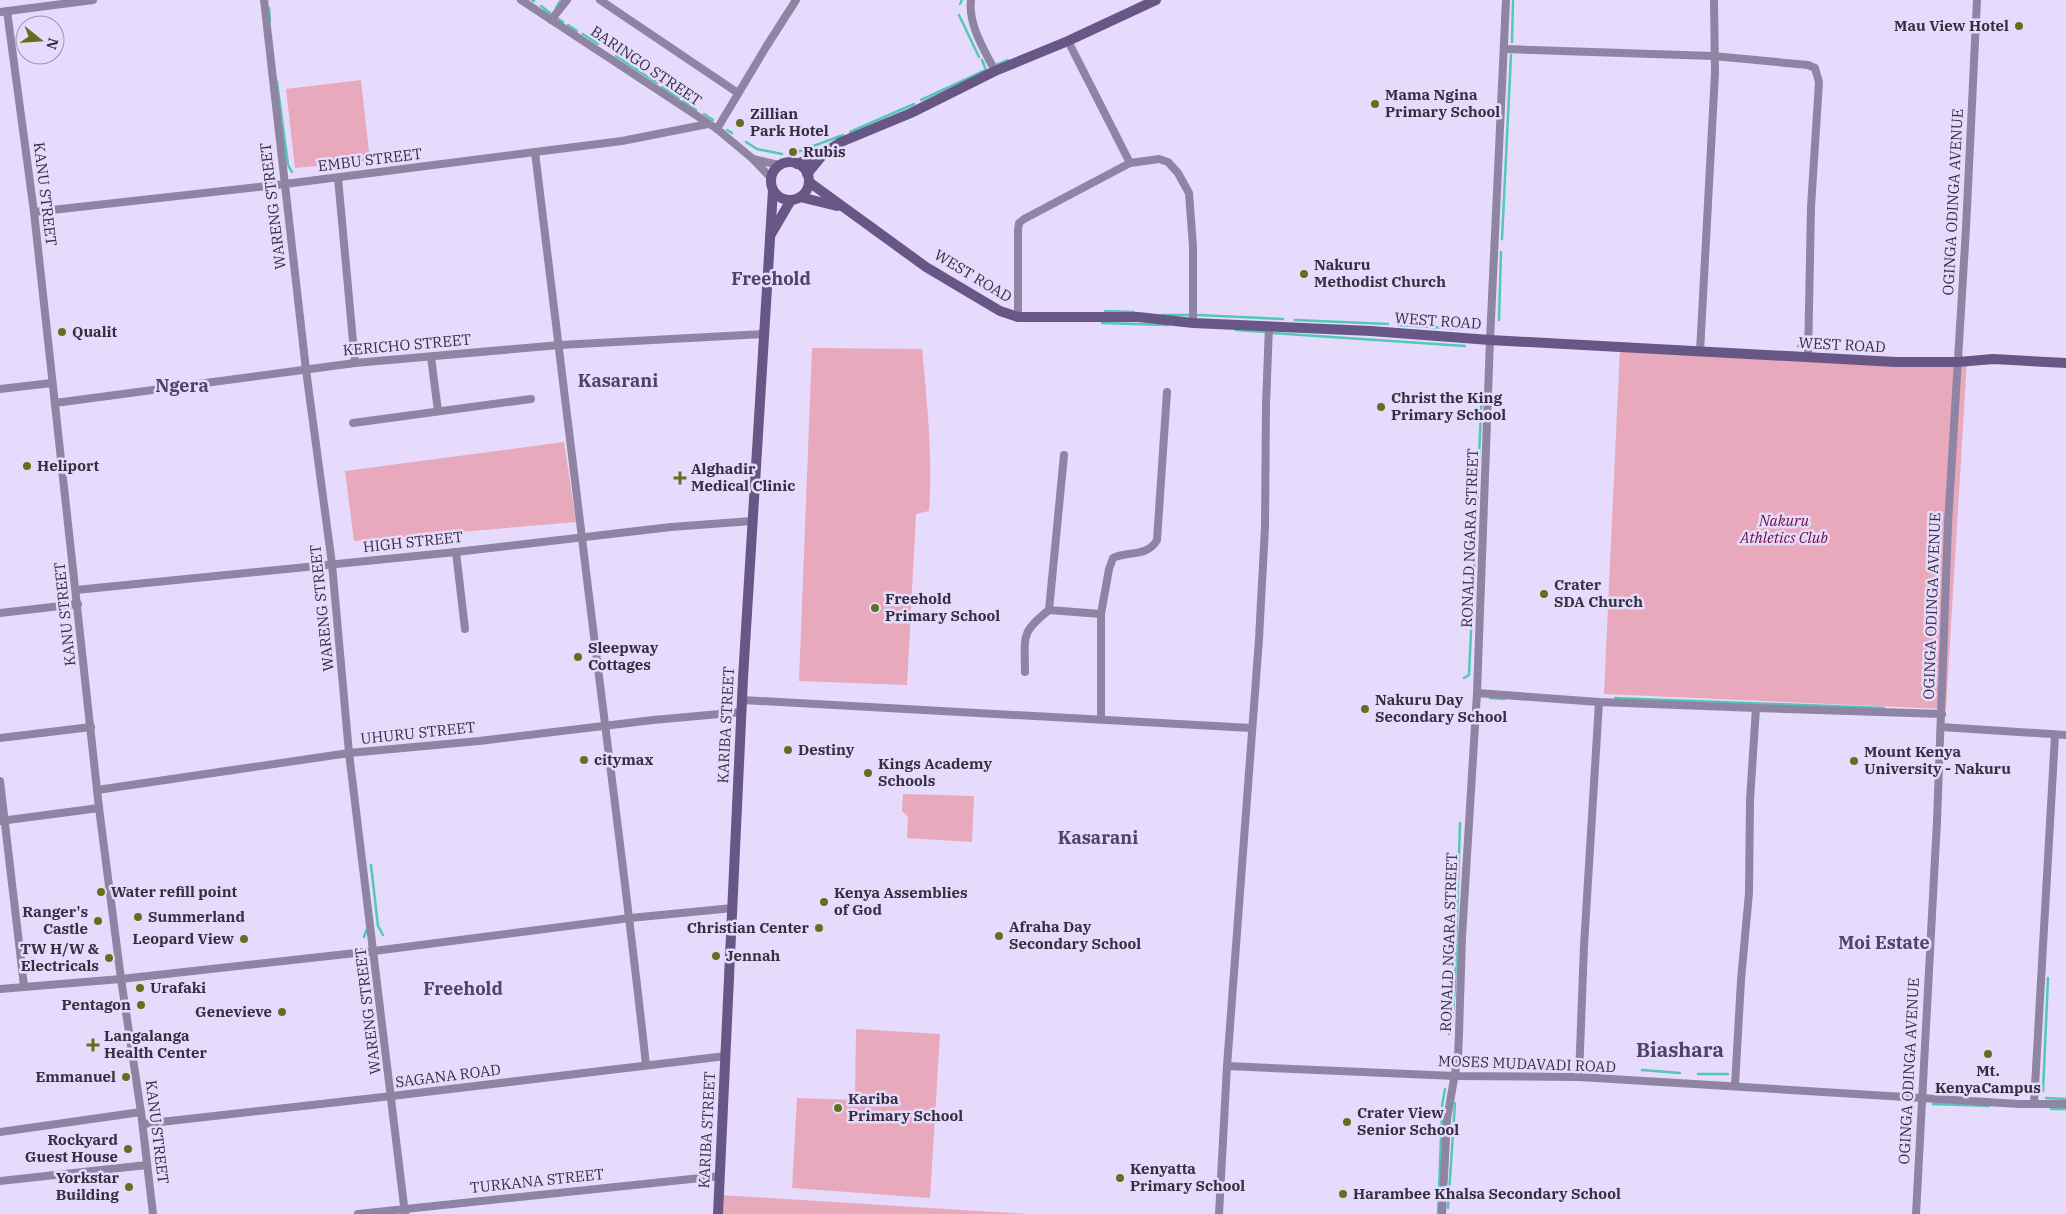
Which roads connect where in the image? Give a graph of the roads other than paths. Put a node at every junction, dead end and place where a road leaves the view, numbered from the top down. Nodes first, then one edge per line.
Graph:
1 (94, 0) edge
2 (264, 0) edge
3 (522, 0) edge
4 (566, 0) edge
5 (600, 0) edge
6 (796, 0) edge
7 (1156, 0) edge
8 (1506, 0) edge
9 (1714, 0) edge
10 (1977, 0) edge
11 (972, 1) edge
12 (3, 12) edge
13 (551, 20) junction
14 (1068, 41) junction
15 (1505, 49) junction
16 (1713, 56) junction
17 (995, 71) junction
18 (738, 93) junction
19 (708, 124) junction
20 (717, 129) junction
21 (825, 151) junction
22 (535, 152) junction
23 (753, 159) junction
24 (1130, 163) junction
25 (797, 164) junction
26 (779, 166) junction
27 (338, 178) junction
28 (771, 178) junction
29 (808, 178) junction
30 (285, 184) junction
31 (773, 190) junction
32 (796, 199) junction
33 (840, 207) junction
34 (34, 212) junction
35 (768, 239) junction
36 (1018, 317) junction
37 (1193, 323) junction
38 (1269, 326) junction
39 (764, 334) junction
40 (1490, 340) junction
41 (560, 345) junction
42 (1700, 352) junction
43 (431, 357) junction
44 (1808, 358) junction
45 (1958, 362) junction
46 (355, 363) junction
47 (2066, 363) edge
48 (306, 370) junction
49 (52, 383) junction
50 (0, 389) edge
51 (1167, 392) dead end
52 (531, 399) dead end
53 (55, 403) junction
54 (438, 411) junction
55 (353, 423) dead end
56 (1064, 455) dead end
57 (752, 521) junction
58 (582, 536) junction
59 (456, 552) junction
60 (332, 564) junction
61 (76, 590) junction
62 (78, 604) junction
63 (1049, 610) junction
64 (0, 613) edge
65 (1101, 614) junction
66 (465, 628) dead end
67 (1024, 672) dead end
68 (1477, 693) junction
69 (742, 700) junction
70 (1599, 702) junction
71 (1756, 708) junction
72 (742, 712) junction
73 (1942, 714) junction
74 (1101, 718) junction
75 (605, 726) junction
76 (91, 727) junction
77 (1941, 727) junction
78 (1252, 728) junction
79 (2055, 734) junction
80 (2066, 735) edge
81 (0, 738) edge
82 (349, 753) junction
83 (0, 782) edge
84 (97, 790) junction
85 (99, 808) junction
86 (3, 821) edge
87 (733, 908) junction
88 (630, 918) junction
89 (374, 951) junction
90 (121, 979) junction
91 (24, 986) junction
92 (0, 989) edge
93 (726, 1056) junction
94 (646, 1065) junction
95 (1227, 1066) junction
96 (1454, 1076) junction
97 (1579, 1077) junction
98 (1735, 1086) junction
99 (392, 1096) junction
100 (1922, 1098) junction
101 (2034, 1104) junction
102 (2066, 1104) edge
103 (141, 1112) junction
104 (143, 1124) junction
105 (0, 1132) edge
106 (147, 1165) junction
107 (720, 1176) junction
108 (0, 1182) edge
109 (405, 1211) edge
110 (153, 1214) edge
111 (358, 1214) edge
112 (718, 1214) edge
113 (1219, 1214) edge
114 (1442, 1214) edge
115 (1916, 1214) edge

1 - 12 street
2 - 30 street, WARENG STREET
3 - 13 street, BARINGO STREET
4 - 13 street
5 - 18 street
6 - 18 street
7 - 14 street
8 - 15 street, RONALD NGARA STREET
9 - 16 street
10 - 45 street, OGINGA ODINGA AVENUE
11 - 17 street
12 - 34 street, KANU STREET
13 - 19 street, BARINGO STREET
14 - 17 street
14 - 24 street
15 - 16 street
15 - 40 street, RONALD NGARA STREET
16 - 42 street
16 - 44 street
17 - 21 street
18 - 20 street
19 - 20 street, BARINGO STREET
19 - 22 street, EMBU STREET
20 - 23 street, BARINGO STREET
21 - 25 street
21 - 29 street
22 - 27 street, EMBU STREET
22 - 41 street
23 - 26 street, BARINGO STREET
23 - 28 street, BARINGO STREET
24 - 36 street
24 - 37 street
25 - 26 street
25 - 29 street
26 - 28 street
27 - 30 street, EMBU STREET
27 - 46 street
28 - 31 street
29 - 32 street
29 - 33 street, WEST ROAD
30 - 34 street, EMBU STREET
30 - 48 street, WARENG STREET
31 - 32 street
31 - 35 street, KARIBA STREET
32 - 33 street, WEST ROAD
32 - 35 street
33 - 36 street, WEST ROAD
34 - 49 street, KANU STREET
35 - 39 street, KARIBA STREET
36 - 37 street, WEST ROAD
37 - 38 street, WEST ROAD
38 - 40 street, WEST ROAD
38 - 78 street
39 - 41 street, KERICHO STREET
39 - 57 street, KARIBA STREET
40 - 42 street, WEST ROAD
40 - 68 street, RONALD NGARA STREET
41 - 43 street, KERICHO STREET
41 - 58 street
42 - 44 street, WEST ROAD
43 - 46 street, KERICHO STREET
43 - 54 street
44 - 45 street, WEST ROAD
45 - 47 street, WEST ROAD
45 - 73 street, OGINGA ODINGA AVENUE
46 - 48 street, KERICHO STREET
48 - 53 street, KERICHO STREET
48 - 60 street, WARENG STREET
49 - 50 street
49 - 53 street, KANU STREET
51 - 65 street
52 - 54 street
53 - 61 street, KANU STREET
54 - 55 street
56 - 63 street
57 - 58 street, HIGH STREET
57 - 69 street, KARIBA STREET
58 - 59 street, HIGH STREET
58 - 75 street
59 - 60 street, HIGH STREET
59 - 66 street
60 - 61 street, HIGH STREET
60 - 82 street, WARENG STREET
61 - 62 street, KANU STREET
62 - 64 street
62 - 76 street, KANU STREET
63 - 65 street
63 - 67 street
65 - 74 street
68 - 70 street
68 - 96 street, RONALD NGARA STREET
69 - 72 street, KARIBA STREET
69 - 74 street
70 - 71 street
70 - 97 street
71 - 73 street
71 - 98 street
72 - 75 street, UHURU STREET
72 - 87 street, KARIBA STREET
73 - 77 street, OGINGA ODINGA AVENUE
74 - 78 street
75 - 82 street, UHURU STREET
75 - 88 street
76 - 81 street
76 - 84 street, KANU STREET
77 - 79 street
77 - 100 street, OGINGA ODINGA AVENUE
78 - 95 street
79 - 80 street
79 - 101 street
82 - 84 street, UHURU STREET
82 - 89 street, WARENG STREET
83 - 86 street
84 - 85 street, KANU STREET
85 - 86 street
85 - 90 street, KANU STREET
86 - 91 street
87 - 88 street
87 - 93 street, KARIBA STREET
88 - 89 street
88 - 94 street
89 - 90 street
89 - 99 street, WARENG STREET
90 - 91 street
90 - 103 street, KANU STREET
91 - 92 street
93 - 94 street, SAGANA ROAD
93 - 107 street, KARIBA STREET
94 - 99 street, SAGANA ROAD
95 - 96 street, MOSES MUDAVADI ROAD
95 - 113 street
96 - 97 street, MOSES MUDAVADI ROAD
96 - 114 street, RONALD NGARA STREET
97 - 98 street, MOSES MUDAVADI ROAD
98 - 100 street, MOSES MUDAVADI ROAD
99 - 104 street, SAGANA ROAD
99 - 109 street, WARENG STREET
100 - 101 street, MOSES MUDAVADI ROAD
100 - 115 street, OGINGA ODINGA AVENUE
101 - 102 street, MOSES MUDAVADI ROAD
103 - 104 street, KANU STREET
103 - 105 street
104 - 106 street, KANU STREET
106 - 108 street
106 - 110 street, KANU STREET
107 - 109 street, TURKANA STREET
107 - 112 street, KARIBA STREET
109 - 111 street, TURKANA STREET

